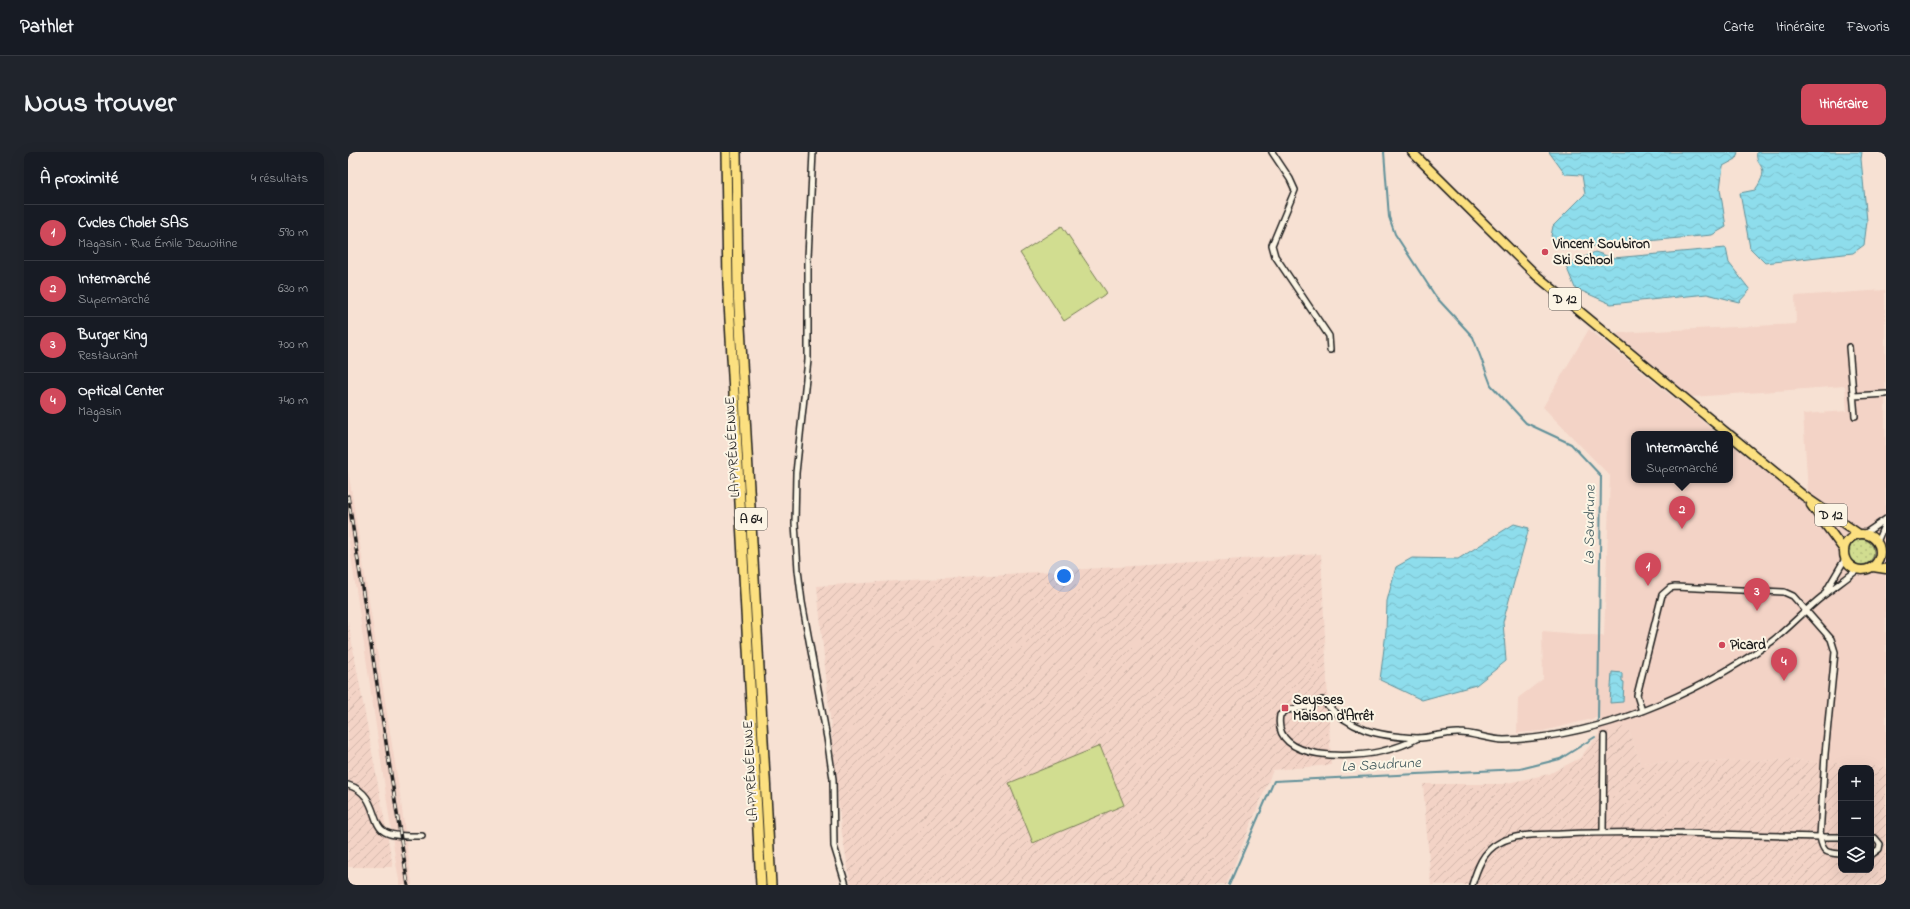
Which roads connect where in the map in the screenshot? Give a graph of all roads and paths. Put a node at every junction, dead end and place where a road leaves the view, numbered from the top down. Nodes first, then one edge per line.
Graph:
1 (726, 152) edge
2 (736, 152) edge
3 (813, 152) edge
4 (1272, 152) edge
5 (1412, 152) edge
6 (1849, 347) dead end
7 (1330, 350) dead end
8 (1886, 394) edge
9 (1854, 396) junction
10 (1855, 416) dead end
11 (1724, 431) edge
12 (1733, 438) edge
13 (1804, 496) junction
14 (1886, 520) edge
15 (1861, 534) junction
16 (1881, 548) edge
17 (1844, 550) junction
18 (1845, 559) junction
19 (1873, 567) junction
20 (1886, 569) edge
21 (1857, 570) junction
22 (1823, 595) junction
23 (1806, 610) junction
24 (1642, 711) junction
25 (1604, 736) dead end
26 (1418, 738) junction
27 (348, 785) edge
28 (1603, 832) junction
29 (422, 836) dead end
30 (1820, 837) junction
31 (1838, 838) edge
32 (1874, 838) edge
33 (1874, 852) edge
34 (1838, 854) edge
35 (761, 885) edge
36 (771, 885) edge
37 (846, 885) edge
38 (1472, 885) edge

1 - 35 highway, LA PYRÉNÉENNE / A 64
2 - 36 highway, LA PYRÉNÉENNE / A 64
3 - 37 street
4 - 7 street
5 - 11 main road, D 12
6 - 9 street
8 - 9 street
9 - 10 street
12 - 13 main road, D 12
13 - 15 main road, D 12
13 - 17 main road, D 12
14 - 15 street
14 - 16 street
15 - 16 main road
15 - 17 main road
16 - 19 main road
17 - 18 main road
18 - 21 main road
18 - 22 street
19 - 20 main road
19 - 21 main road
21 - 22 street
22 - 23 street
23 - 24 street
23 - 24 street
23 - 30 street
24 - 26 street
25 - 28 street
26 - 26 street
27 - 29 street
28 - 30 street
28 - 38 street
30 - 31 street
30 - 34 street
32 - 33 street

